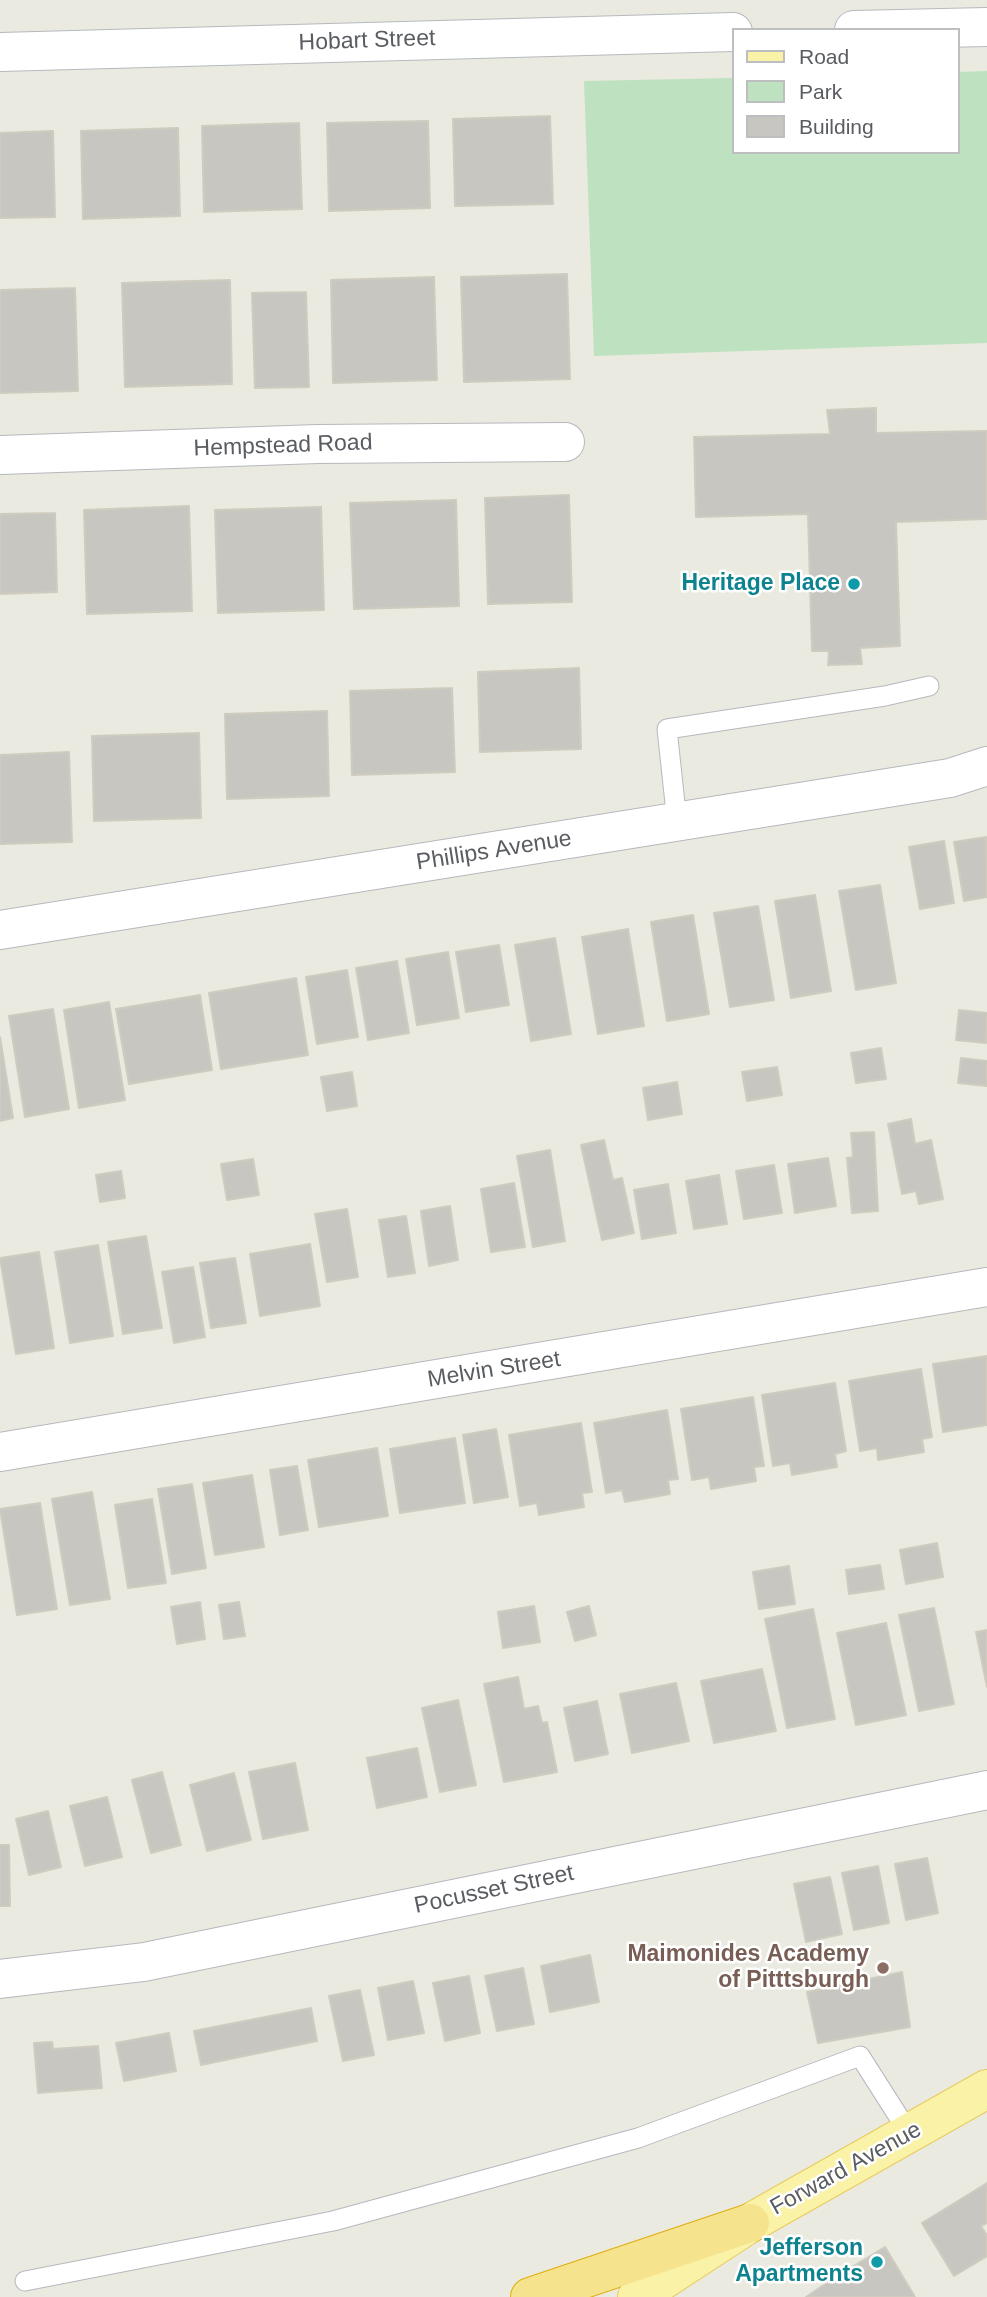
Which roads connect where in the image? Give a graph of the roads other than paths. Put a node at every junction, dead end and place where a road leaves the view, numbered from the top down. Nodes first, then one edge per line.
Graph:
1 (987, 27) edge
2 (943, 28) edge
3 (732, 32) edge
4 (0, 52) edge
5 (565, 442) dead end
6 (0, 455) edge
7 (929, 686) dead end
8 (987, 766) edge
9 (677, 822) junction
10 (0, 930) edge
11 (987, 1287) edge
12 (0, 1452) edge
13 (987, 1790) edge
14 (0, 1979) edge
15 (987, 2089) edge
16 (909, 2133) junction
17 (750, 2223) junction
18 (25, 2281) dead end
19 (530, 2297) edge
20 (589, 2297) edge
21 (637, 2297) edge

1 - 2 street
3 - 4 street, Hobart Street
5 - 6 street, Hempstead Road
7 - 9 lane
8 - 9 street, Phillips Avenue
9 - 10 street, Phillips Avenue
11 - 12 street, Melvin Street
13 - 14 street, Pocusset Street
15 - 16 main road, Forward Avenue
16 - 17 main road, Forward Avenue
16 - 18 lane
17 - 19 highway
17 - 20 main road
17 - 21 main road, Forward Avenue

